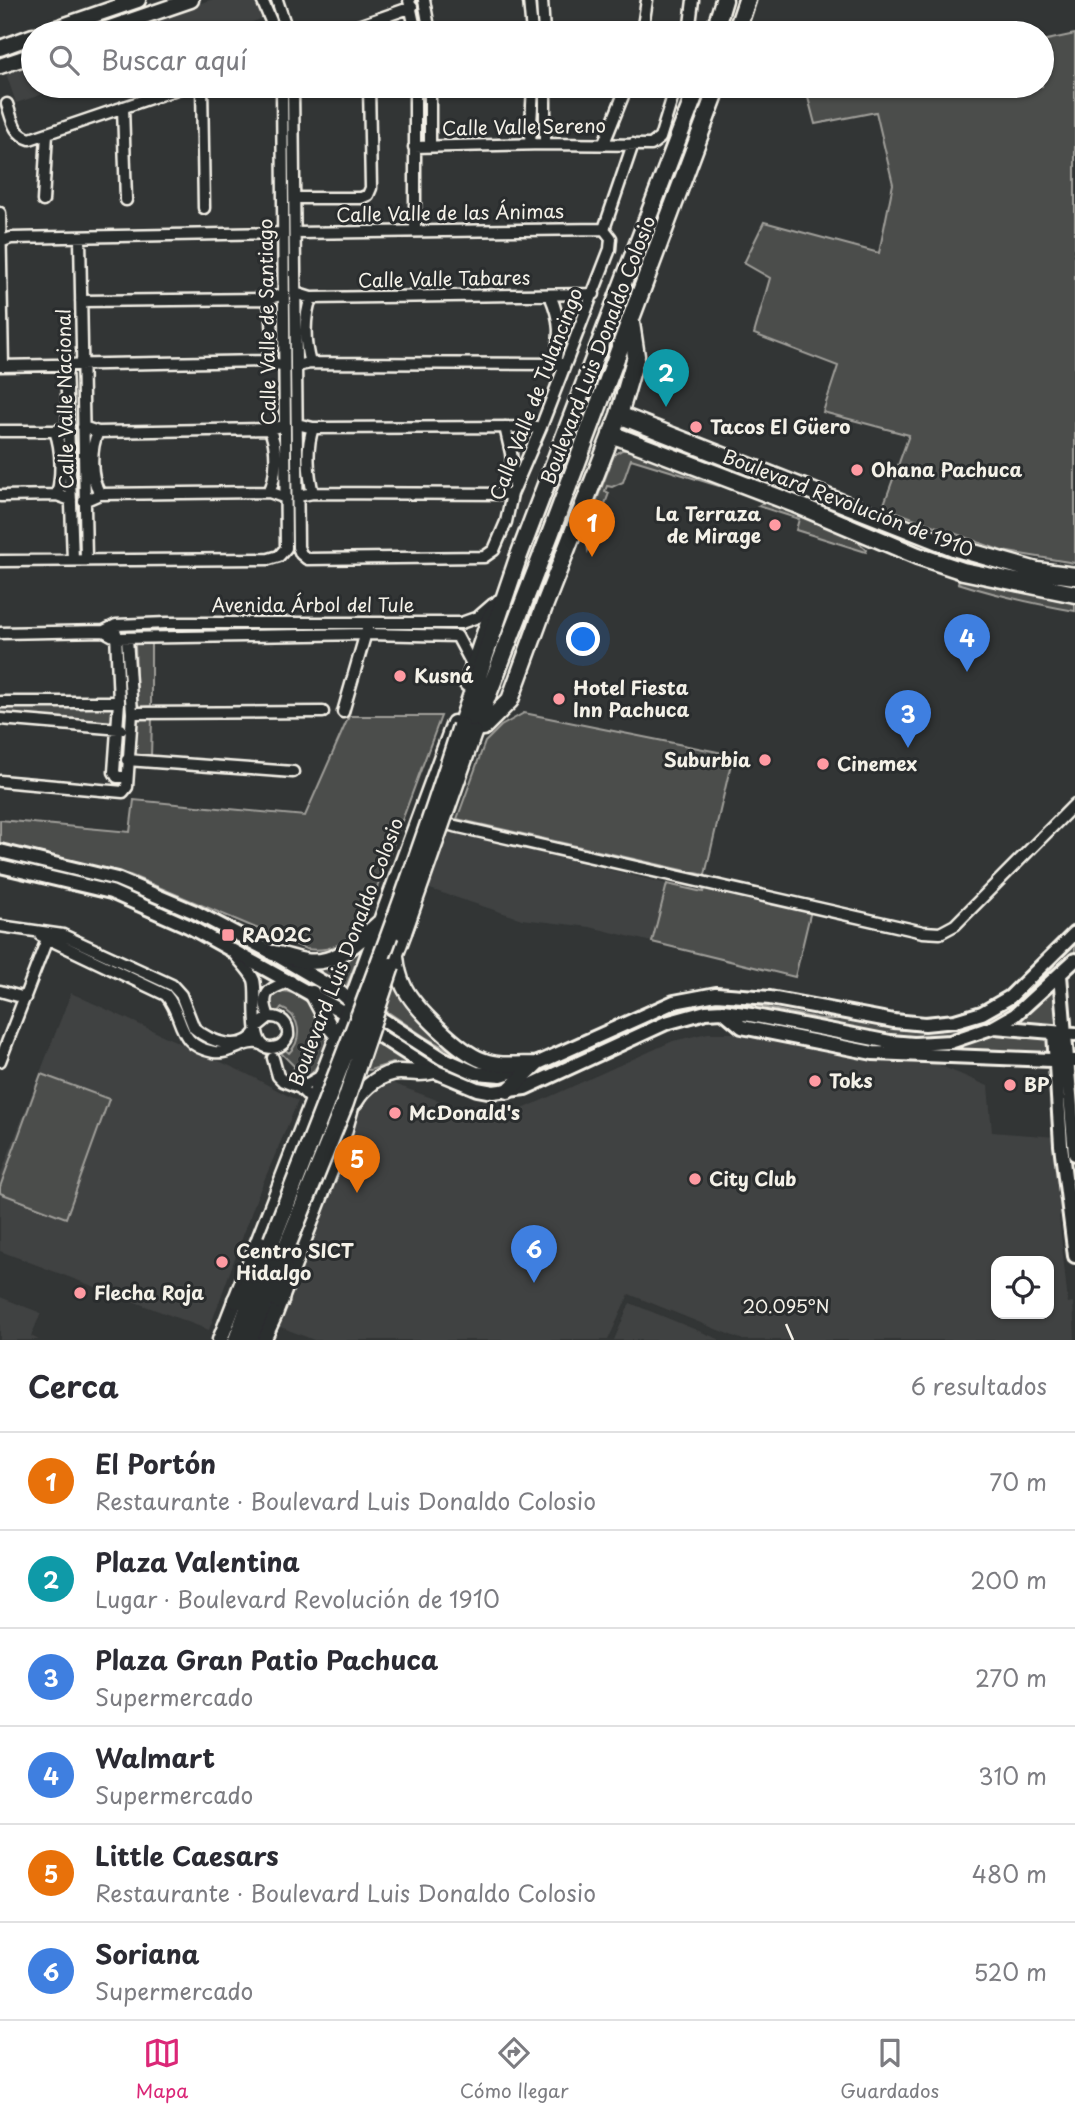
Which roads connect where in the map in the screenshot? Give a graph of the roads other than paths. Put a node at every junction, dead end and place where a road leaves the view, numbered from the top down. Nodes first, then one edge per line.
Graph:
1 (138, 0) edge
2 (191, 0) edge
3 (262, 0) edge
4 (277, 0) edge
5 (424, 0) edge
6 (529, 0) edge
7 (542, 0) edge
8 (647, 0) edge
9 (693, 0) edge
10 (712, 0) edge
11 (724, 0) edge
12 (410, 4) edge
13 (744, 4) edge
14 (164, 5) edge
15 (77, 21) edge
16 (125, 21) edge
17 (271, 21) edge
18 (284, 21) edge
19 (380, 21) edge
20 (428, 21) edge
21 (531, 21) edge
22 (543, 21) edge
23 (644, 21) edge
24 (690, 21) edge
25 (713, 21) edge
26 (717, 21) edge
27 (739, 21) edge
28 (21, 40) edge
29 (0, 48) edge
30 (21, 59) edge
31 (0, 66) edge
32 (150, 98) edge
33 (202, 98) edge
34 (282, 98) edge
35 (293, 98) edge
36 (369, 98) edge
37 (415, 98) edge
38 (430, 98) edge
39 (532, 98) edge
40 (545, 98) edge
41 (622, 98) edge
42 (672, 98) edge
43 (693, 98) edge
44 (714, 98) edge
45 (7, 104) dead end
46 (123, 107) junction
47 (47, 134) junction
48 (604, 143) junction
49 (530, 144) junction
50 (545, 144) junction
51 (633, 144) junction
52 (430, 146) junction
53 (414, 147) junction
54 (295, 198) junction
55 (126, 200) dead end
56 (43, 201) dead end
57 (205, 208) dead end
58 (0, 213) edge
59 (604, 229) junction
60 (415, 231) junction
61 (283, 233) junction
62 (295, 233) junction
63 (80, 238) junction
64 (1, 242) edge
65 (295, 293) junction
66 (284, 294) junction
67 (594, 294) junction
68 (550, 295) junction
69 (311, 298) junction
70 (267, 299) junction
71 (81, 301) junction
72 (631, 321) junction
73 (290, 331) junction
74 (1, 354) edge
75 (266, 361) junction
76 (310, 363) junction
77 (560, 364) junction
78 (66, 365) junction
79 (82, 365) junction
80 (1, 366) edge
81 (284, 366) junction
82 (296, 366) junction
83 (618, 415) junction
84 (297, 424) junction
85 (285, 425) junction
86 (69, 427) junction
87 (83, 427) junction
88 (505, 427) junction
89 (541, 427) junction
90 (313, 428) junction
91 (269, 429) junction
92 (0, 431) edge
93 (55, 431) junction
94 (99, 432) junction
95 (611, 434) junction
96 (286, 461) junction
97 (298, 461) junction
98 (71, 464) junction
99 (84, 464) junction
100 (513, 491) junction
101 (269, 492) junction
102 (313, 493) junction
103 (100, 494) junction
104 (57, 495) junction
105 (0, 496) edge
106 (298, 496) junction
107 (286, 498) junction
108 (71, 500) junction
109 (84, 501) junction
110 (551, 532) junction
111 (301, 554) joint
112 (73, 560) junction
113 (86, 560) junction
114 (0, 561) edge
115 (1068, 575) edge
116 (511, 579) junction
117 (1058, 591) junction
118 (1075, 594) edge
119 (502, 597) junction
120 (368, 622) junction
121 (383, 622) junction
122 (461, 623) junction
123 (116, 625) junction
124 (104, 631) junction
125 (0, 633) edge
126 (367, 634) junction
127 (381, 634) junction
128 (457, 636) junction
129 (122, 638) junction
130 (473, 666) junction
131 (124, 678) junction
132 (0, 702) edge
133 (119, 702) junction
134 (323, 712) dead end
135 (344, 712) dead end
136 (132, 713) junction
137 (0, 719) edge
138 (117, 729) junction
139 (472, 729) junction
140 (129, 730) junction
141 (127, 760) junction
142 (293, 772) dead end
143 (127, 777) junction
144 (0, 781) edge
145 (1075, 804) edge
146 (446, 824) junction
147 (0, 851) edge
148 (0, 866) edge
149 (0, 926) edge
150 (379, 927) junction
151 (1075, 933) edge
152 (48, 936) junction
153 (229, 947) junction
154 (398, 949) junction
155 (378, 951) junction
156 (273, 953) junction
157 (1075, 960) edge
158 (1060, 975) junction
159 (291, 981) junction
160 (0, 991) edge
161 (312, 993) junction
162 (751, 995) junction
163 (24, 998) junction
164 (353, 1010) junction
165 (723, 1011) junction
166 (742, 1014) junction
167 (269, 1017) junction
168 (955, 1021) junction
169 (372, 1022) junction
170 (994, 1027) junction
171 (257, 1028) junction
172 (746, 1028) junction
173 (1067, 1029) edge
174 (338, 1036) junction
175 (890, 1042) junction
176 (264, 1045) junction
177 (282, 1045) junction
178 (914, 1050) junction
179 (861, 1051) junction
180 (273, 1058) junction
181 (0, 1060) edge
182 (536, 1064) junction
183 (1068, 1066) edge
184 (434, 1071) junction
185 (323, 1075) junction
186 (300, 1088) junction
187 (508, 1091) junction
188 (313, 1101) junction
189 (353, 1106) junction
190 (1075, 1154) edge
191 (279, 1243) junction
192 (1075, 1256) edge
193 (244, 1300) junction
194 (280, 1301) junction
195 (251, 1320) junction
196 (220, 1340) edge
197 (237, 1340) edge
198 (249, 1340) edge
199 (263, 1340) edge

1 - 15 main road
2 - 14 main road
3 - 17 street
4 - 18 street
5 - 20 street
6 - 21 street
7 - 22 street
8 - 23 street
9 - 24 street
10 - 25 main road
11 - 26 main road
12 - 19 street
13 - 27 main road
14 - 16 main road
28 - 29 main road
30 - 31 main road
32 - 46 street
33 - 57 street
34 - 61 street, Calle Valle de Santiago
35 - 54 street, Calle Valle de Santiago
36 - 54 street
37 - 53 street
38 - 52 street
39 - 49 street
40 - 50 street
41 - 48 street
42 - 51 street
43 - 116 main road, Boulevard Luis Donaldo Colosio
44 - 72 main road, Boulevard Luis Donaldo Colosio
45 - 47 street
46 - 47 street
46 - 55 street
47 - 56 street
48 - 50 street, Calle Valle Sereno
48 - 51 street, Calle Valle Sereno
49 - 50 street, Calle Valle Sereno
49 - 52 street, Calle Valle Sereno
51 - 59 street, Calle Valle de Tulancingo
52 - 53 street, Calle Valle Sereno
53 - 60 street
54 - 62 street, Calle Valle de Santiago
58 - 64 street
59 - 60 street, Calle Valle de las Ánimas
59 - 67 street, Calle Valle de Tulancingo
60 - 62 street, Calle Valle de las Ánimas
61 - 63 street
61 - 66 street, Calle Valle de Santiago
62 - 65 street, Calle Valle de Santiago
63 - 64 street
63 - 71 street, Calle Valle Nacional
64 - 74 street
65 - 69 street, Calle Valle Tabares
65 - 73 street, Calle Valle de Santiago
66 - 70 street
66 - 73 street, Calle Valle de Santiago
67 - 68 street, Calle Valle Tabares
67 - 77 street, Calle Valle de Tulancingo
68 - 69 street, Calle Valle Tabares
68 - 77 street
69 - 76 street
70 - 71 street
70 - 75 street
71 - 79 street, Calle Valle Nacional
72 - 83 main road
72 - 110 main road, Boulevard Luis Donaldo Colosio
73 - 81 street, Calle Valle de Santiago
73 - 82 street, Calle Valle de Santiago
74 - 80 street
75 - 79 street
75 - 81 street
76 - 77 street
76 - 82 street
77 - 89 street, Calle Valle de Tulancingo
78 - 79 street
78 - 80 street
78 - 86 street, Calle Valle Nacional
79 - 87 street, Calle Valle Nacional
81 - 85 street, Calle Valle de Santiago
82 - 84 street, Calle Valle de Santiago
83 - 95 main road
83 - 115 main road, Boulevard Revolución de 1910
84 - 90 street
84 - 97 street, Calle Valle de Santiago
85 - 91 street
85 - 96 street, Calle Valle de Santiago
86 - 93 street
86 - 98 street, Calle Valle Nacional
87 - 94 street
87 - 99 street, Calle Valle Nacional
88 - 89 street
88 - 90 street
88 - 100 street
89 - 100 street, Calle Valle de Tulancingo
90 - 102 street
91 - 94 street
91 - 101 street
92 - 93 street
93 - 104 street
94 - 103 street
95 - 110 main road
95 - 117 main road, Boulevard Revolución de 1910
95 - 139 main road
96 - 97 street
96 - 107 street, Calle Valle de Santiago
97 - 106 street, Calle Valle de Santiago
98 - 99 street
98 - 108 street, Calle Valle Nacional
99 - 109 street, Calle Valle Nacional
100 - 102 street
100 - 111 street, Calle Valle de Tulancingo
101 - 103 street
101 - 107 street
102 - 106 street
103 - 109 street
104 - 105 street
104 - 108 street
106 - 111 street, Calle Valle de Santiago
107 - 113 street, Calle Valle de Santiago
108 - 112 street, Calle Valle Nacional
109 - 113 street, Calle Valle Nacional
110 - 139 main road, Boulevard Luis Donaldo Colosio
112 - 113 street
112 - 114 street
115 - 117 main road
116 - 119 main road, Boulevard Luis Donaldo Colosio
116 - 139 main road, Boulevard Luis Donaldo Colosio
117 - 118 main road, Boulevard Revolución de 1910
119 - 122 street
119 - 130 main road, Boulevard Luis Donaldo Colosio
120 - 121 street, Avenida Árbol del Tule
120 - 123 street, Avenida Árbol del Tule
120 - 126 street
121 - 122 street, Avenida Árbol del Tule
121 - 127 street
122 - 128 street
123 - 124 street
123 - 129 street
124 - 125 street
124 - 129 street
126 - 127 street, Avenida Árbol del Tule
126 - 129 street, Avenida Árbol del Tule
126 - 135 street
127 - 128 street, Avenida Árbol del Tule
128 - 130 street
129 - 131 street
130 - 150 main road, Boulevard Luis Donaldo Colosio
131 - 133 street
131 - 136 street
132 - 133 street
133 - 138 street
134 - 136 street
136 - 140 street
137 - 138 street
138 - 140 street
138 - 143 street
139 - 146 main road, Boulevard Luis Donaldo Colosio
139 - 191 main road, Boulevard Luis Donaldo Colosio, bridge
140 - 141 street
141 - 142 street
141 - 143 street
143 - 144 street
145 - 146 street
146 - 154 main road, Boulevard Luis Donaldo Colosio
147 - 156 street
148 - 153 street
149 - 152 street
150 - 155 main road
150 - 156 main road
150 - 164 main road, Boulevard Luis Donaldo Colosio
151 - 168 street
152 - 163 street
152 - 171 street
152 - 176 street
153 - 159 street
153 - 171 street
154 - 155 main road
154 - 169 main road, Boulevard Luis Donaldo Colosio
154 - 182 main road
155 - 164 street
156 - 164 street
157 - 158 street
158 - 170 street
158 - 173 street
159 - 161 street
159 - 167 street
160 - 163 street
161 - 164 street
161 - 174 main road
162 - 166 street
162 - 168 street
162 - 182 street
163 - 181 street
164 - 169 street
164 - 174 main road, Boulevard Luis Donaldo Colosio
164 - 193 street
165 - 166 street
165 - 172 street
165 - 187 street
166 - 172 street
166 - 175 street
167 - 171 street
167 - 177 street
168 - 170 street
169 - 182 street
169 - 184 street
169 - 189 main road, Boulevard Luis Donaldo Colosio
170 - 173 street
170 - 178 street
171 - 176 street
172 - 179 street
173 - 183 street
174 - 185 main road, Boulevard Luis Donaldo Colosio
175 - 178 street
175 - 179 street
176 - 177 street
176 - 180 street
177 - 180 street
178 - 179 street
178 - 183 street
180 - 186 street
182 - 187 main road
183 - 190 street
183 - 192 street
184 - 187 street
184 - 189 main road
185 - 186 street
185 - 188 main road, Boulevard Luis Donaldo Colosio
186 - 188 street
188 - 193 main road, Boulevard Luis Donaldo Colosio
189 - 194 main road, Boulevard Luis Donaldo Colosio
191 - 193 main road, Boulevard Luis Donaldo Colosio
191 - 194 main road
191 - 195 main road, Boulevard Luis Donaldo Colosio
193 - 195 main road, Boulevard Luis Donaldo Colosio
193 - 196 main road, Boulevard Luis Donaldo Colosio
194 - 199 main road, Boulevard Luis Donaldo Colosio
195 - 197 main road, Boulevard Luis Donaldo Colosio
195 - 198 main road, Boulevard Luis Donaldo Colosio

